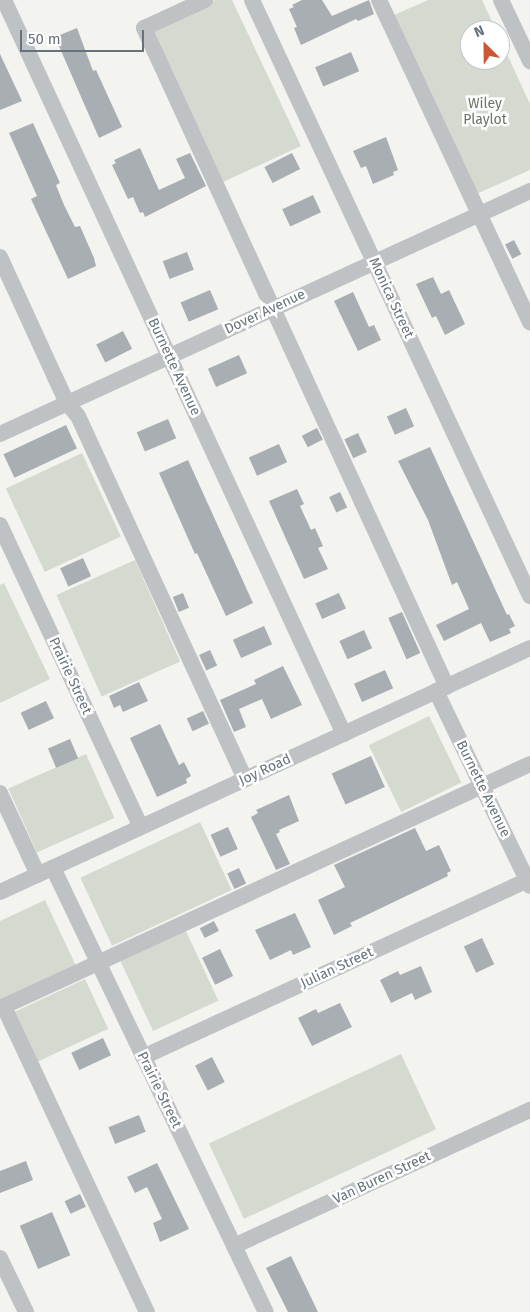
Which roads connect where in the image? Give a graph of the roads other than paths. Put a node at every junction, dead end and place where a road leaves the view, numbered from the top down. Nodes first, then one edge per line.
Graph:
1 (4, 0) edge
2 (205, 0) edge
3 (252, 0) edge
4 (379, 0) edge
5 (502, 0) edge
6 (530, 61) edge
7 (530, 191) edge
8 (480, 214) junction
9 (0, 258) edge
10 (375, 262) junction
11 (274, 308) junction
12 (530, 322) edge
13 (170, 356) junction
14 (67, 403) junction
15 (0, 434) edge
16 (0, 525) edge
17 (530, 596) edge
18 (530, 648) edge
19 (442, 689) junction
20 (344, 734) junction
21 (530, 764) edge
22 (245, 779) junction
23 (482, 786) junction
24 (0, 793) edge
25 (141, 828) junction
26 (45, 871) junction
27 (529, 882) edge
28 (0, 892) edge
29 (98, 963) junction
30 (2, 1008) edge
31 (143, 1057) junction
32 (530, 1110) edge
33 (234, 1246) junction
34 (0, 1258) edge
35 (26, 1312) edge
36 (147, 1312) edge
37 (266, 1312) edge

1 - 13 street, Burnette Avenue
2 - 11 street, Burnette Avenue
3 - 10 street, Monica Street
4 - 8 street
5 - 6 street
7 - 8 street, Dover Avenue
8 - 10 street, Dover Avenue
8 - 12 street
9 - 14 street
10 - 11 street, Dover Avenue
10 - 17 street, Monica Street
11 - 13 street, Dover Avenue
11 - 19 street, Burnette Avenue
13 - 14 street, Dover Avenue
13 - 20 street, Burnette Avenue
14 - 15 street, Dover Avenue
14 - 22 street
16 - 25 street, Prairie Street
18 - 19 street, Joy Road
19 - 20 street, Joy Road
19 - 23 street, Burnette Avenue
20 - 22 street, Joy Road
21 - 23 street
22 - 25 street, Joy Road
23 - 27 street, Burnette Avenue
23 - 29 street
24 - 26 street, Prairie Street
25 - 26 street, Joy Road
26 - 28 street, Joy Road
26 - 29 street, Prairie Street
27 - 31 street, Julian Street
29 - 30 street
29 - 31 street, Prairie Street
30 - 36 street
31 - 33 street, Prairie Street
32 - 33 street, Van Buren Street
33 - 37 street, Prairie Street
34 - 35 street

